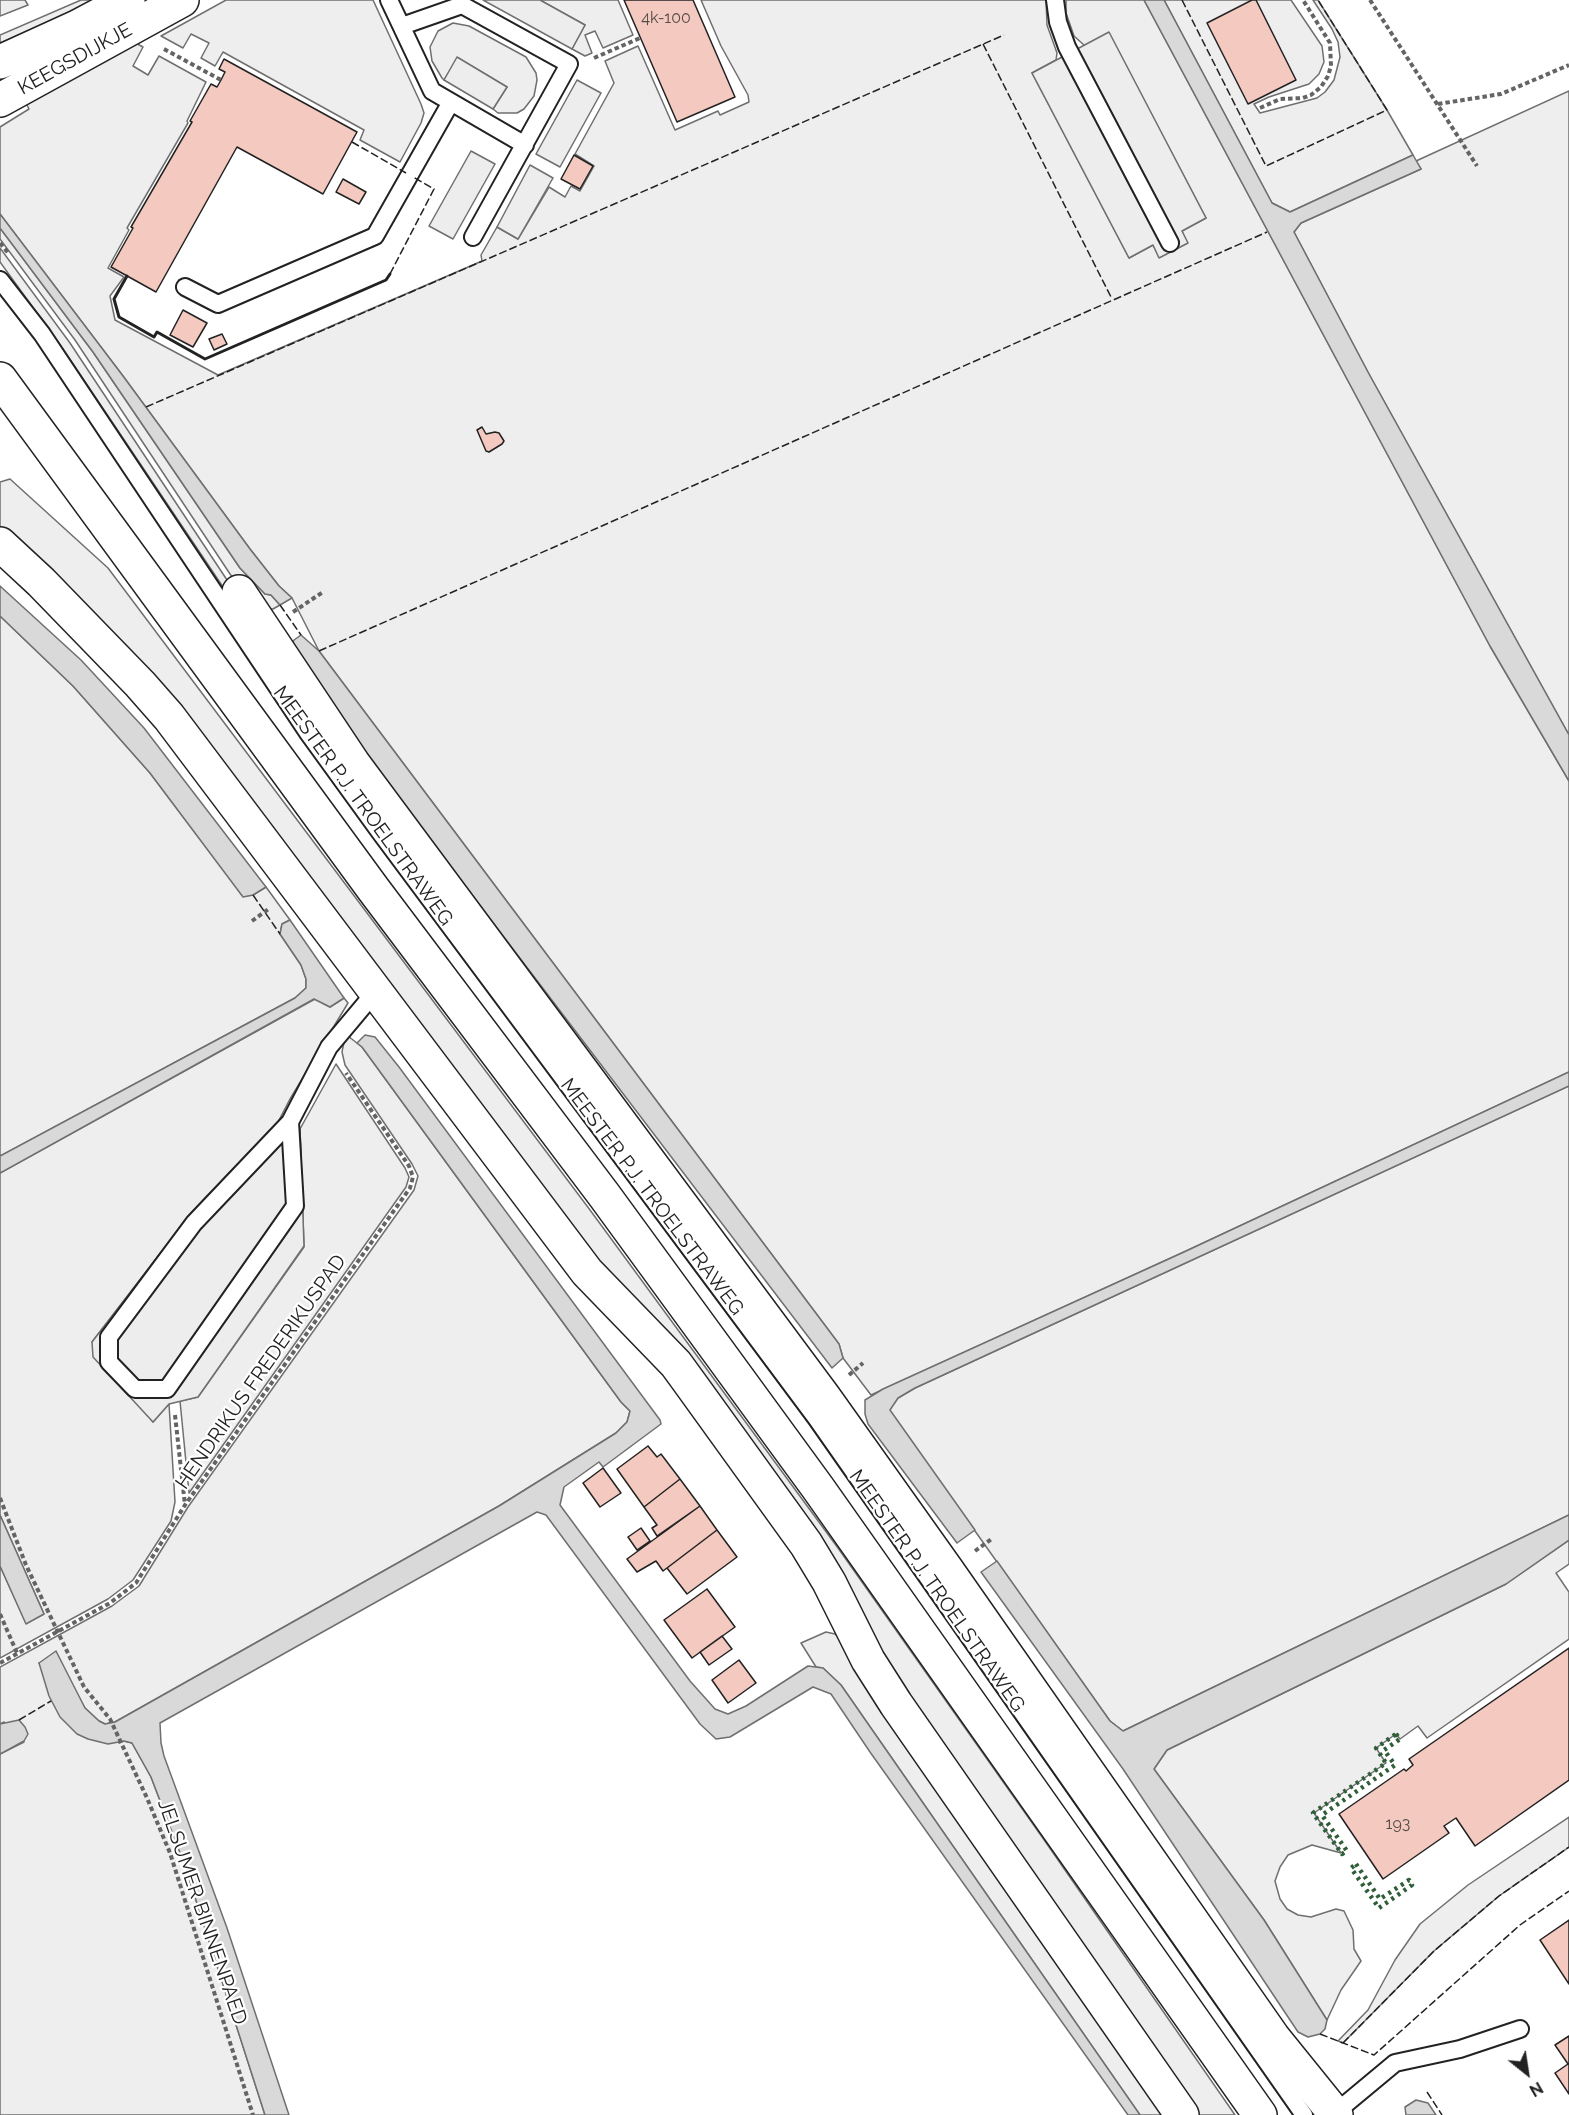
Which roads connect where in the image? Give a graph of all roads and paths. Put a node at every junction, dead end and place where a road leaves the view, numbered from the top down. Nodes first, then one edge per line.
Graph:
1 (128, 0) edge
2 (182, 0) edge
3 (389, 0) edge
4 (1055, 0) edge
5 (1303, 0) edge
6 (1370, 0) edge
7 (402, 26) junction
8 (640, 38) dead end
9 (155, 43) dead end
10 (0, 62) edge
11 (569, 64) junction
12 (1569, 65) edge
13 (221, 80) dead end
14 (0, 100) edge
15 (451, 102) junction
16 (1438, 104) junction
17 (1260, 108) dead end
18 (525, 144) junction
19 (1477, 166) dead end
20 (473, 237) dead end
21 (1170, 243) dead end
22 (0, 280) edge
23 (185, 286) dead end
24 (0, 379) edge
25 (0, 544) edge
26 (238, 592) dead end
27 (376, 991) junction
28 (329, 1047) junction
29 (290, 1122) junction
30 (167, 1389) junction
31 (0, 1498) edge
32 (185, 1505) junction
33 (0, 1614) edge
34 (57, 1632) junction
35 (17, 1653) junction
36 (0, 1663) edge
37 (1520, 2029) dead end
38 (1325, 2114) edge
39 (253, 2115) edge
40 (1182, 2115) edge
41 (1260, 2115) edge

1 - 10 street, KEEGSDIJKJE
2 - 14 street, KEEGSDIJKJE
3 - 7 lane
4 - 21 lane
5 - 17 path
6 - 16 path
7 - 11 lane
7 - 15 lane
8 - 11 path
9 - 13 path
11 - 18 lane
12 - 16 path
15 - 18 lane
15 - 23 lane
16 - 19 path
18 - 20 lane
22 - 38 lane, MEESTER P.J. TROELSTRAWEG
24 - 41 street, MEESTER P.J. TROELSTRAWEG
25 - 27 street
26 - 38 street, MEESTER P.J. TROELSTRAWEG
27 - 28 lane
27 - 40 street
28 - 29 lane
28 - 32 path, HENDRIKUS FREDERIKUSPAD
29 - 30 lane
29 - 30 lane
30 - 32 path
31 - 34 path, JELSUMER BINNENPAED
32 - 34 path, HENDRIKUS FREDERIKUSPAD
33 - 35 path
34 - 35 path, HENDRIKUS FREDERIKUSPAD
34 - 39 path, JELSUMER BINNENPAED
35 - 36 path, HENDRIKUS FREDERIKUSPAD
37 - 38 lane

